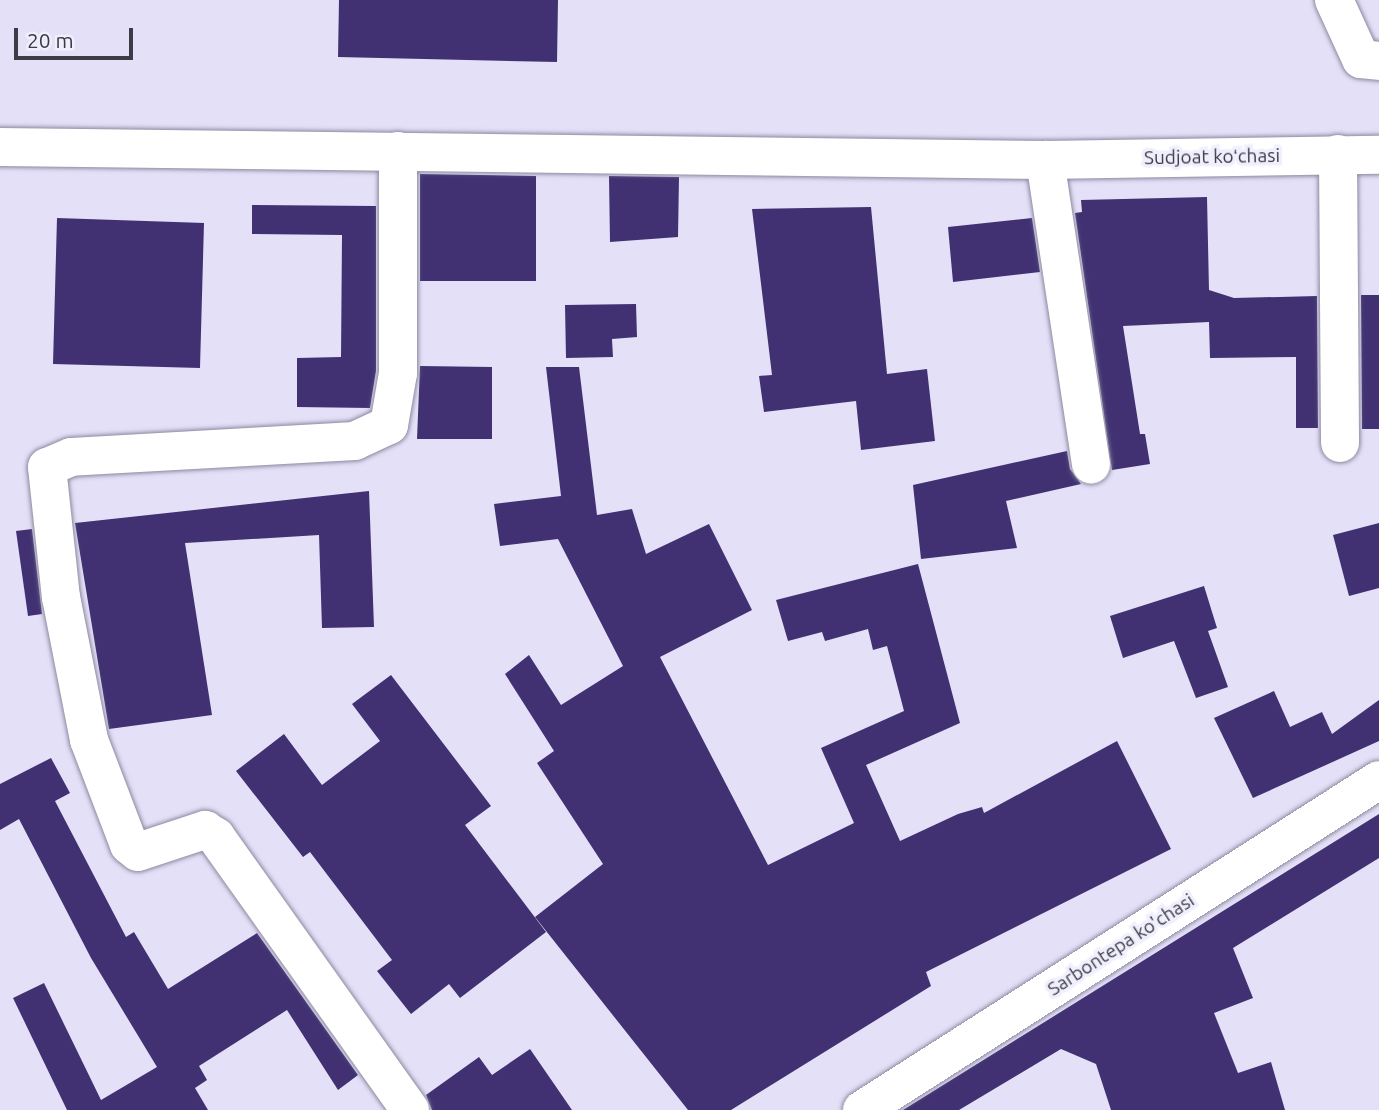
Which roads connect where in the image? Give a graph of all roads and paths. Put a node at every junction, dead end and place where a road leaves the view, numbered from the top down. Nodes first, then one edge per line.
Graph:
1 (1334, 0) edge
2 (1379, 61) edge
3 (0, 147) edge
4 (398, 151) junction
5 (1338, 154) junction
6 (1379, 155) edge
7 (1045, 160) junction
8 (1340, 443) dead end
9 (1091, 465) dead end
10 (1379, 780) edge
11 (410, 1110) edge
12 (862, 1110) edge

1 - 2 street
3 - 4 street, Sudjoat koʻchasi
4 - 7 street, Sudjoat koʻchasi
4 - 11 street
5 - 6 street, Sudjoat koʻchasi
5 - 7 street, Sudjoat koʻchasi
5 - 8 street
7 - 9 street
10 - 12 street, Sarbontepa ko'chasi

